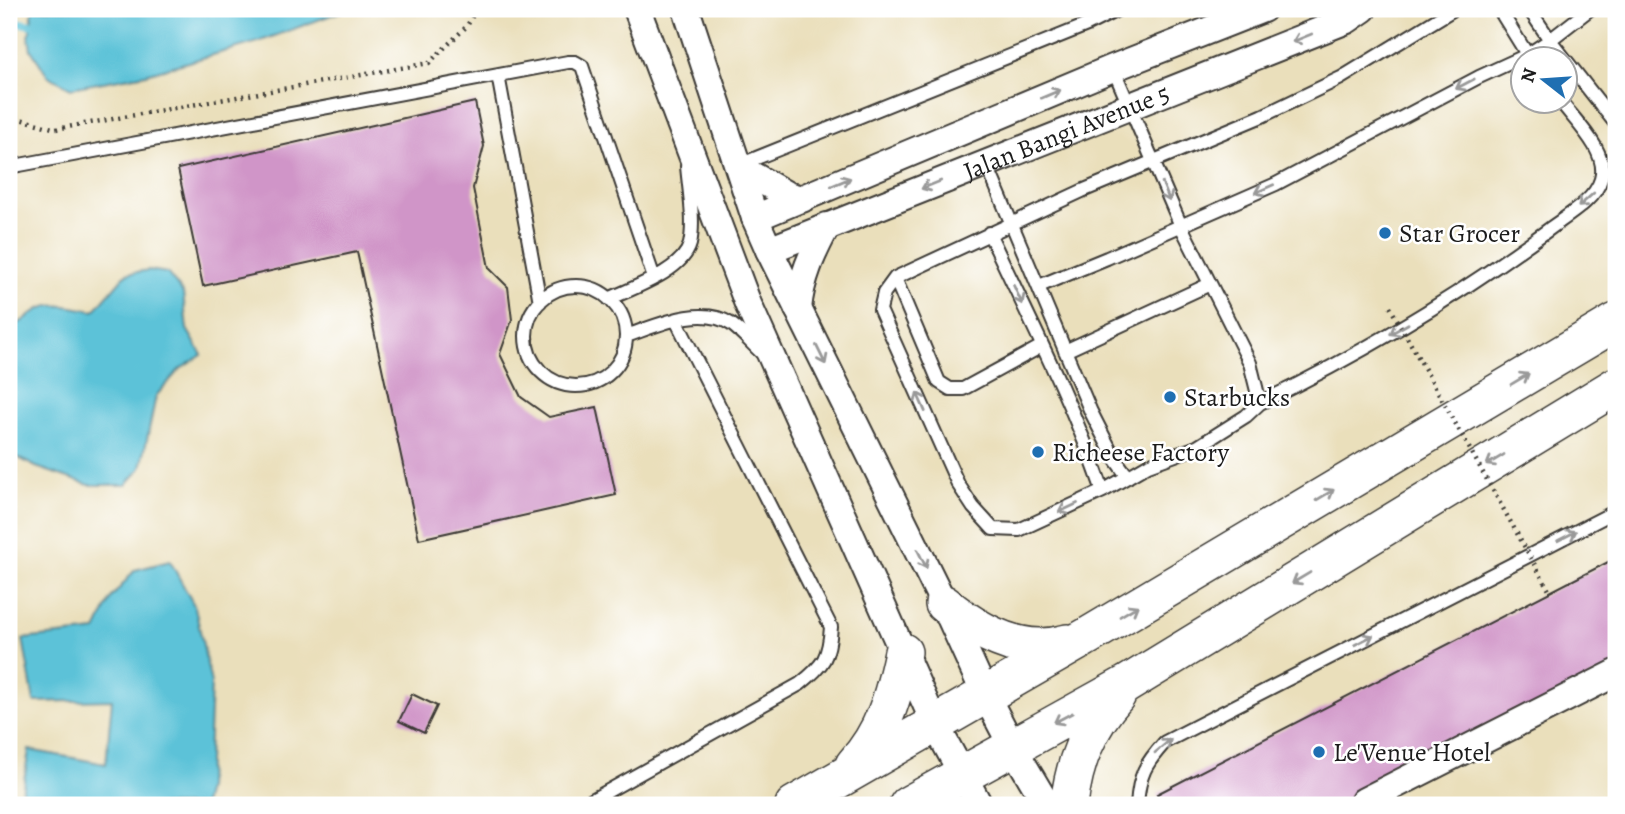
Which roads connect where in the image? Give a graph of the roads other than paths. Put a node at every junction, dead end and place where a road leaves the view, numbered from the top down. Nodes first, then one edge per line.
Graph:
1 (637, 9) edge
2 (686, 9) edge
3 (1119, 9) edge
4 (1263, 9) edge
5 (1363, 9) edge
6 (1454, 9) edge
7 (1499, 9) edge
8 (1530, 9) edge
9 (1590, 9) edge
10 (1550, 40) junction
11 (1522, 46) edge
12 (1543, 46) edge
13 (1510, 65) edge
14 (1113, 68) junction
15 (498, 75) junction
16 (1129, 106) junction
17 (1572, 116) edge
18 (1616, 124) edge
19 (683, 130) junction
20 (1154, 161) junction
21 (986, 163) junction
22 (739, 166) junction
23 (9, 167) edge
24 (702, 183) junction
25 (802, 199) junction
26 (755, 218) junction
27 (1011, 223) junction
28 (827, 226) junction
29 (1181, 226) junction
30 (989, 233) junction
31 (743, 245) junction
32 (769, 250) junction
33 (654, 278) junction
34 (895, 278) junction
35 (1208, 285) junction
36 (1039, 286) junction
37 (609, 299) junction
38 (540, 302) junction
39 (748, 304) junction
40 (798, 309) junction
41 (676, 320) junction
42 (1616, 321) edge
43 (626, 336) junction
44 (1042, 346) junction
45 (1065, 351) junction
46 (776, 367) junction
47 (1616, 386) edge
48 (1260, 403) junction
49 (1128, 477) junction
50 (1103, 491) junction
51 (1616, 511) edge
52 (944, 604) junction
53 (1088, 636) junction
54 (903, 652) junction
55 (1616, 673) edge
56 (1127, 684) junction
57 (985, 694) junction
58 (934, 722) junction
59 (1012, 746) junction
60 (962, 774) junction
61 (842, 779) junction
62 (1367, 804) edge
63 (583, 805) edge
64 (794, 805) edge
65 (908, 805) edge
66 (979, 805) edge
67 (1048, 805) edge
68 (1069, 805) edge
69 (1137, 805) edge

1 - 19 street
2 - 22 street
3 - 22 lane
4 - 14 street, Jalan Bangi Avenue 5
5 -> 16 street, Jalan Bangi Avenue 5
6 - 20 lane
7 - 11 lane
8 - 10 lane
9 - 10 lane
10 - 12 lane
10 - 18 lane
13 -> 29 lane
14 - 16 lane
25 -> 14 street, Jalan Bangi Avenue 5
15 - 23 lane
15 - 33 lane
15 - 38 lane
16 - 20 lane
16 - 21 street, Jalan Bangi Avenue 5
17 -> 48 lane
19 - 24 street
19 - 33 lane
20 - 27 lane
20 -> 29 lane
21 - 27 lane
21 -> 28 street, Jalan Bangi Avenue 5
22 - 25 street
22 - 26 street
24 - 31 street
24 - 39 street
25 - 26 street, Jalan Bangi Avenue 5
26 - 31 street
26 - 32 street
27 - 30 lane
27 - 36 lane
28 - 32 street, Jalan Bangi Avenue 5
28 - 40 street
29 - 35 lane
29 - 36 lane
30 - 34 lane
30 -> 44 lane
31 - 32 street
31 - 39 street
32 - 40 street
33 - 37 lane
34 - 44 lane
50 -> 34 lane
35 - 45 lane
35 - 48 lane
36 - 45 lane
37 - 38 lane
37 - 43 lane
38 - 43 lane
39 - 46 street
40 -> 52 street
41 - 43 lane
41 - 46 lane
41 - 63 lane
53 -> 42 main road
44 - 50 lane
45 - 49 lane
46 - 54 street
47 -> 56 main road
48 - 49 lane
49 - 50 lane
69 -> 51 lane
52 - 53 main road
52 - 57 street
53 - 57 main road
54 - 58 street
54 - 61 main road
55 - 62 street
56 -> 59 main road
56 - 68 main road
57 - 58 main road
57 - 59 street
58 - 60 street
58 - 61 main road
59 - 60 main road
59 - 67 street
60 - 65 main road
60 - 66 street
61 - 64 main road

